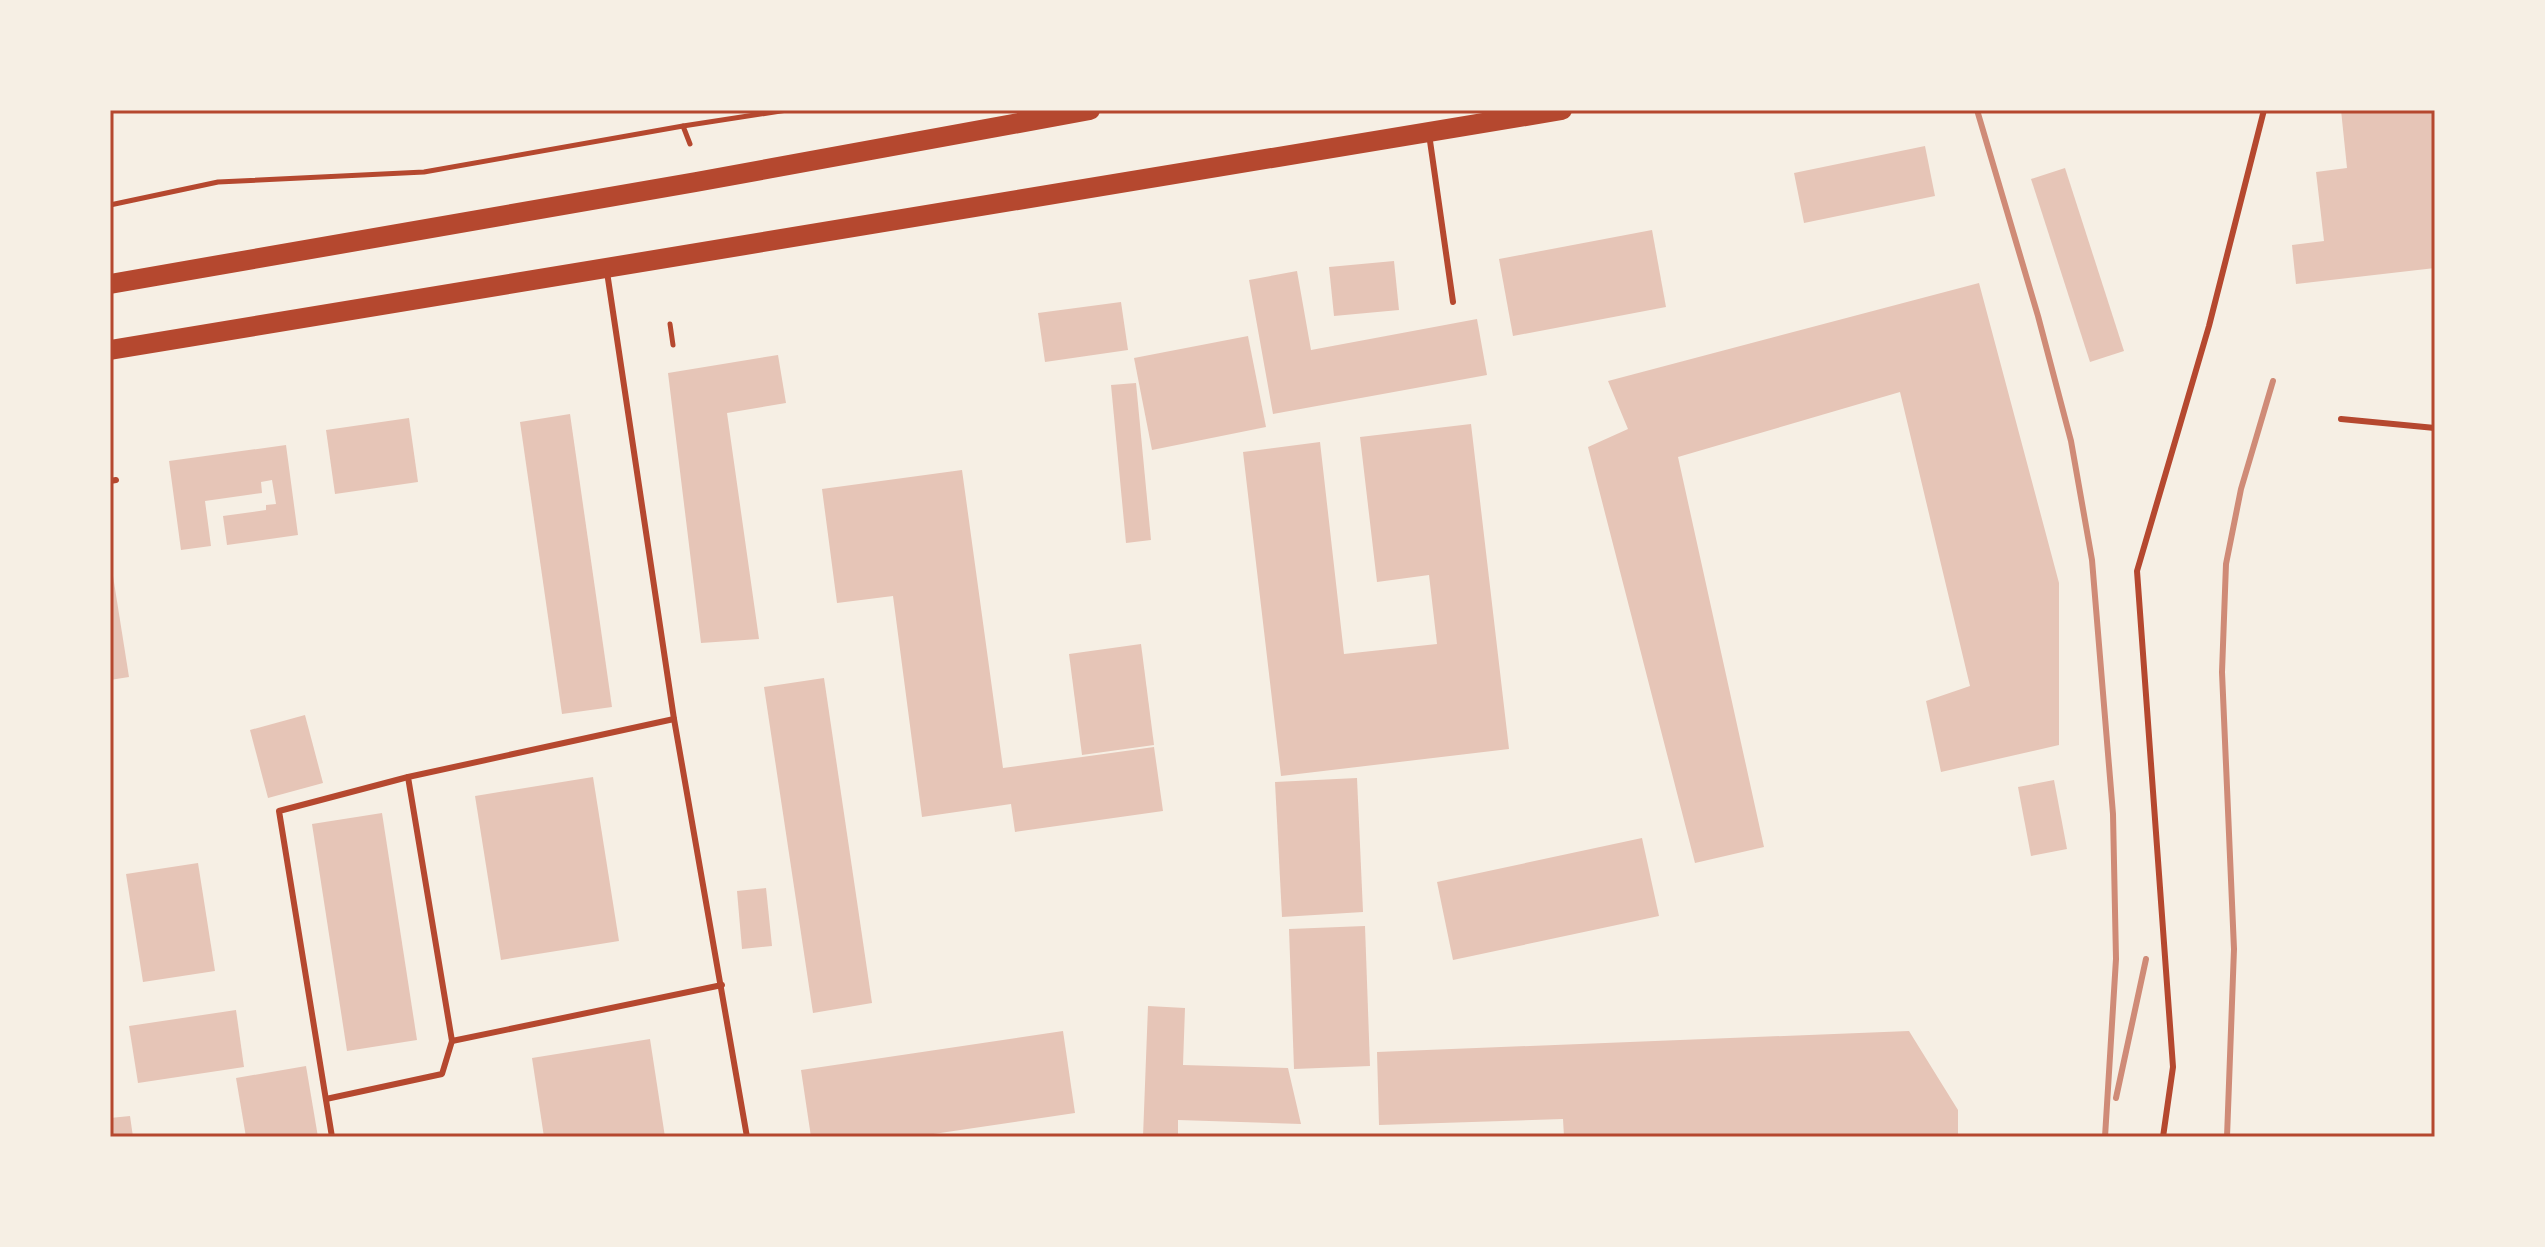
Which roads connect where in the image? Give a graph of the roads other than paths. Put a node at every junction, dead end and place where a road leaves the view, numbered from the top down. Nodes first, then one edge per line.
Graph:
1 (1090, 110) edge
2 (1562, 110) edge
3 (2264, 110) edge
4 (1428, 131) junction
5 (607, 267) junction
6 (110, 284) edge
7 (1453, 302) dead end
8 (110, 350) edge
9 (2341, 419) dead end
10 (2435, 428) edge
11 (674, 719) junction
12 (408, 777) junction
13 (722, 985) junction
14 (452, 1041) junction
15 (326, 1099) junction
16 (332, 1137) edge
17 (747, 1137) edge
18 (2163, 1137) edge

1 - 6 main road
2 - 4 main road
3 - 18 lane
4 - 5 main road
4 - 7 lane
5 - 8 main road
5 - 11 lane
9 - 10 lane
11 - 12 lane
11 - 13 lane
12 - 14 lane
12 - 15 lane
13 - 14 lane
13 - 17 lane
14 - 15 lane
15 - 16 lane

